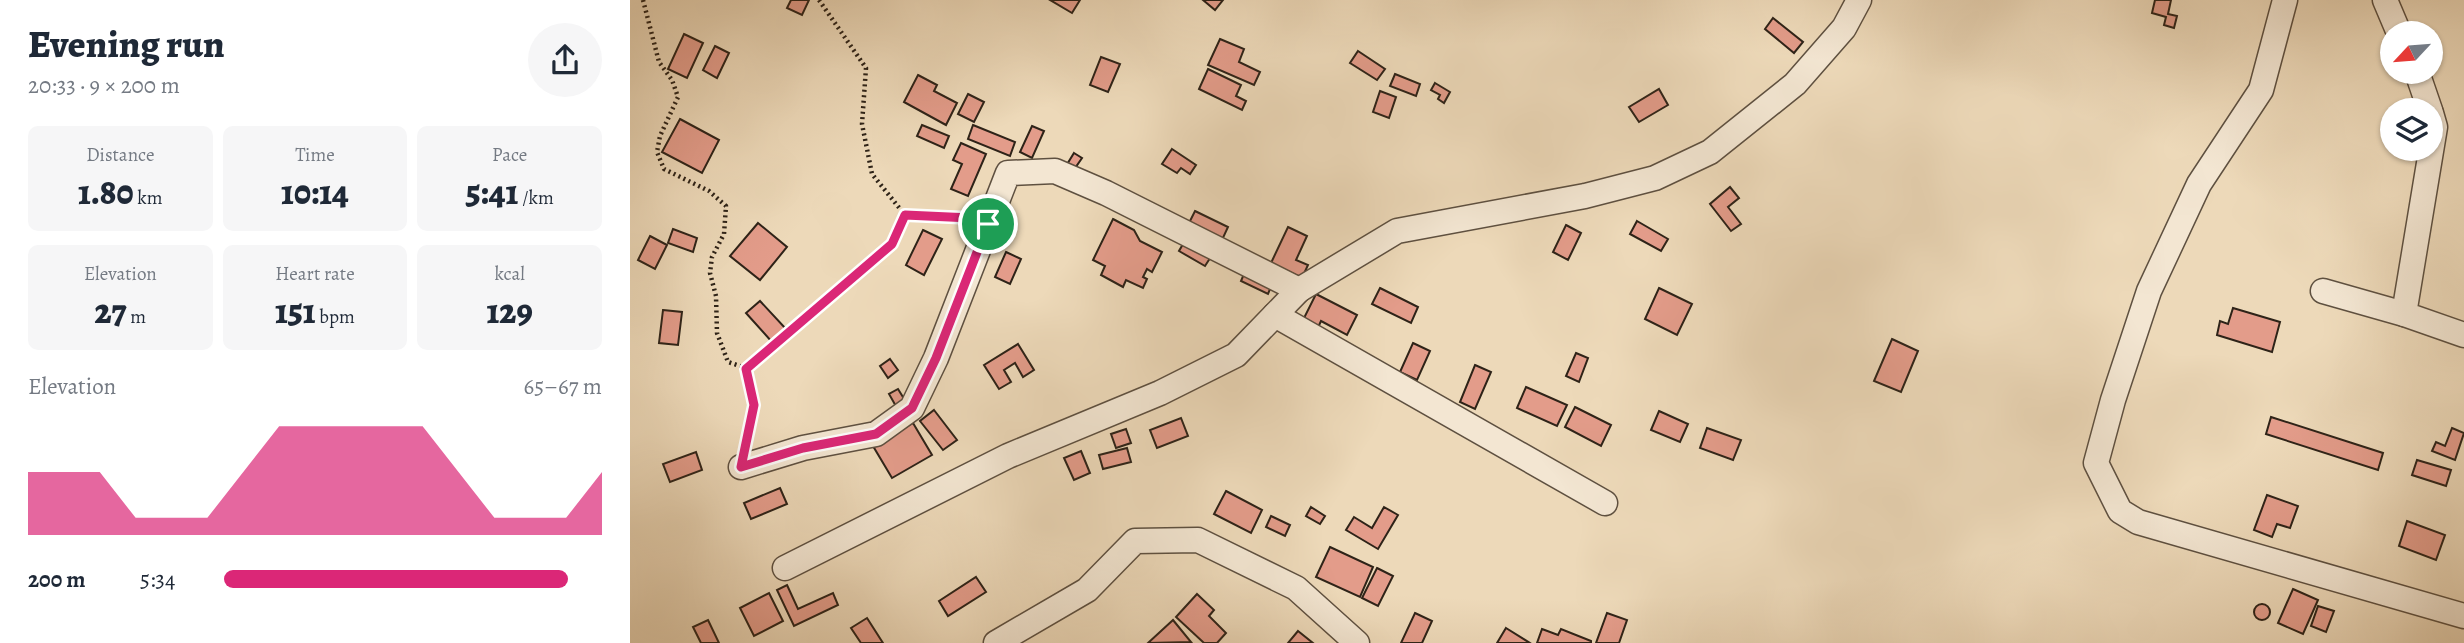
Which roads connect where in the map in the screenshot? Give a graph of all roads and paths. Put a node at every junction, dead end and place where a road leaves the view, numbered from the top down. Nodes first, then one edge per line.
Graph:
1 (643, 0) edge
2 (819, 0) edge
3 (1859, 0) edge
4 (2285, 0) edge
5 (2385, 0) edge
6 (2394, 21) edge
7 (2429, 161) edge
8 (905, 215) junction
9 (988, 224) junction
10 (1298, 290) junction
11 (2323, 291) dead end
12 (2404, 314) junction
13 (1275, 315) junction
14 (2464, 335) edge
15 (746, 369) junction
16 (741, 467) joint
17 (1605, 503) dead end
18 (785, 568) dead end
19 (2464, 615) edge
20 (996, 643) edge
21 (1357, 643) edge

1 - 15 path
2 - 8 path
3 - 10 street
4 - 19 street
5 - 6 street
7 - 12 street
8 - 9 path
8 - 15 path
9 - 10 street
9 - 16 street
10 - 13 street
11 - 12 street
12 - 14 street
13 - 17 street
13 - 18 street
15 - 16 path
20 - 21 street

